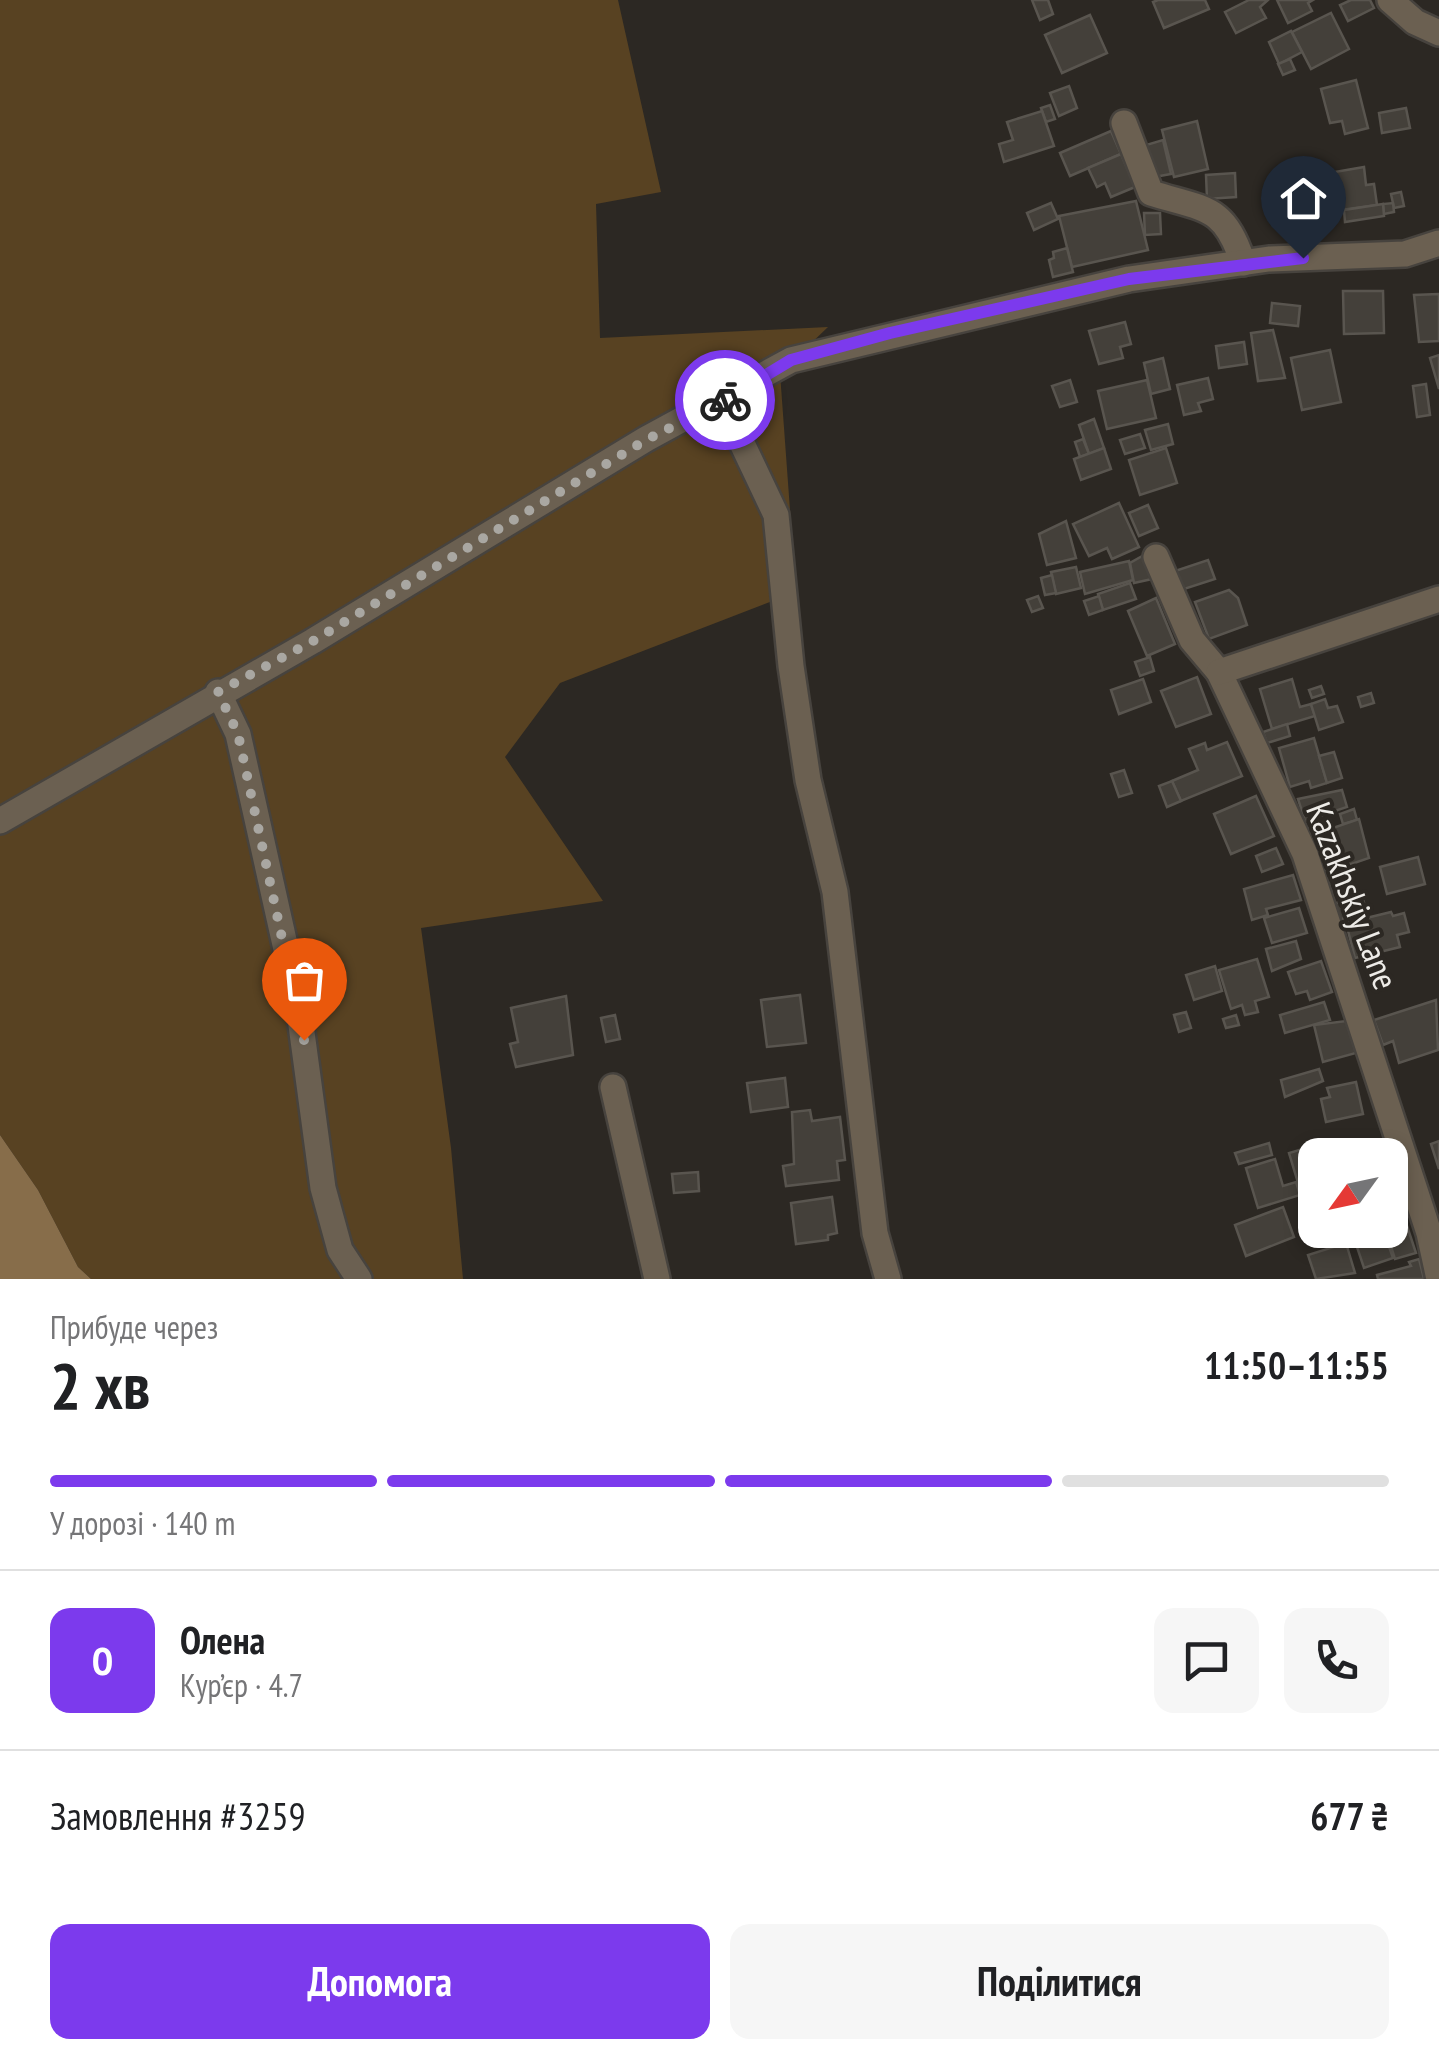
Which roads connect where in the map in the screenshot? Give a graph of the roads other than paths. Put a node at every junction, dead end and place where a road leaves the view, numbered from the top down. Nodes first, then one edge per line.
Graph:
1 (1390, 0) edge
2 (1439, 33) edge
3 (1124, 123) dead end
4 (1439, 243) edge
5 (1243, 263) junction
6 (722, 402) junction
7 (1156, 557) dead end
8 (1439, 599) edge
9 (1219, 672) junction
10 (218, 692) junction
11 (0, 821) edge
12 (613, 1087) dead end
13 (359, 1279) edge
14 (657, 1279) edge
15 (888, 1279) edge
16 (1439, 1279) edge

1 - 2 street
3 - 5 street
4 - 5 street
5 - 6 street
6 - 10 street
6 - 15 street
7 - 9 street, Kazakhskiy Lane
8 - 9 street
9 - 16 street, Kazakhskiy Lane
10 - 11 street
10 - 13 street
12 - 14 street

